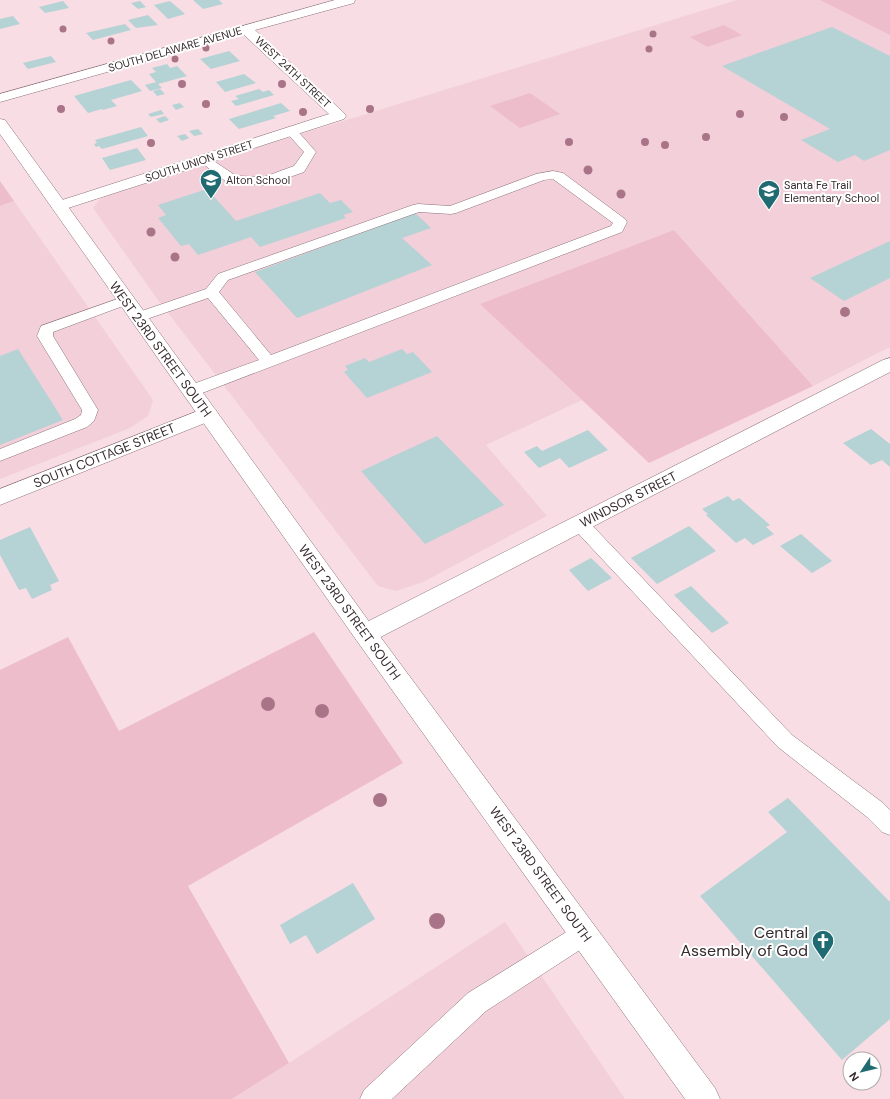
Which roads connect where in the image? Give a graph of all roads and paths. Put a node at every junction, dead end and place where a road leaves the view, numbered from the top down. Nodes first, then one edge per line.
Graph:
1 (349, 0) edge
2 (246, 29) junction
3 (0, 98) edge
4 (339, 116) joint
5 (0, 123) edge
6 (291, 131) junction
7 (204, 160) junction
8 (59, 206) junction
9 (211, 292) junction
10 (132, 308) junction
11 (268, 361) junction
12 (890, 364) edge
13 (191, 390) junction
14 (208, 414) junction
15 (0, 455) edge
16 (0, 497) edge
17 (580, 524) junction
18 (365, 634) junction
19 (890, 825) edge
20 (584, 934) junction
21 (373, 1099) edge
22 (704, 1099) edge

1 - 2 street, SOUTH DELAWARE AVENUE
2 - 3 street, SOUTH DELAWARE AVENUE
2 - 4 street, WEST 24TH STREET
4 - 6 street, SOUTH UNION STREET
5 - 8 street, WEST 23RD STREET SOUTH
6 - 7 street, SOUTH UNION STREET
6 - 7 lane
7 - 8 street, SOUTH UNION STREET
8 - 10 street, WEST 23RD STREET SOUTH
9 - 10 lane
9 - 11 lane
9 - 11 lane
10 - 13 street, WEST 23RD STREET SOUTH
10 - 15 lane
11 - 13 lane
12 - 17 street, WINDSOR STREET
13 - 14 street, WEST 23RD STREET SOUTH
14 - 16 street, SOUTH COTTAGE STREET
14 - 18 street, WEST 23RD STREET SOUTH
17 - 18 street, WINDSOR STREET
17 - 19 lane
18 - 20 street, WEST 23RD STREET SOUTH
20 - 21 lane
20 - 22 street, WEST 23RD STREET SOUTH

